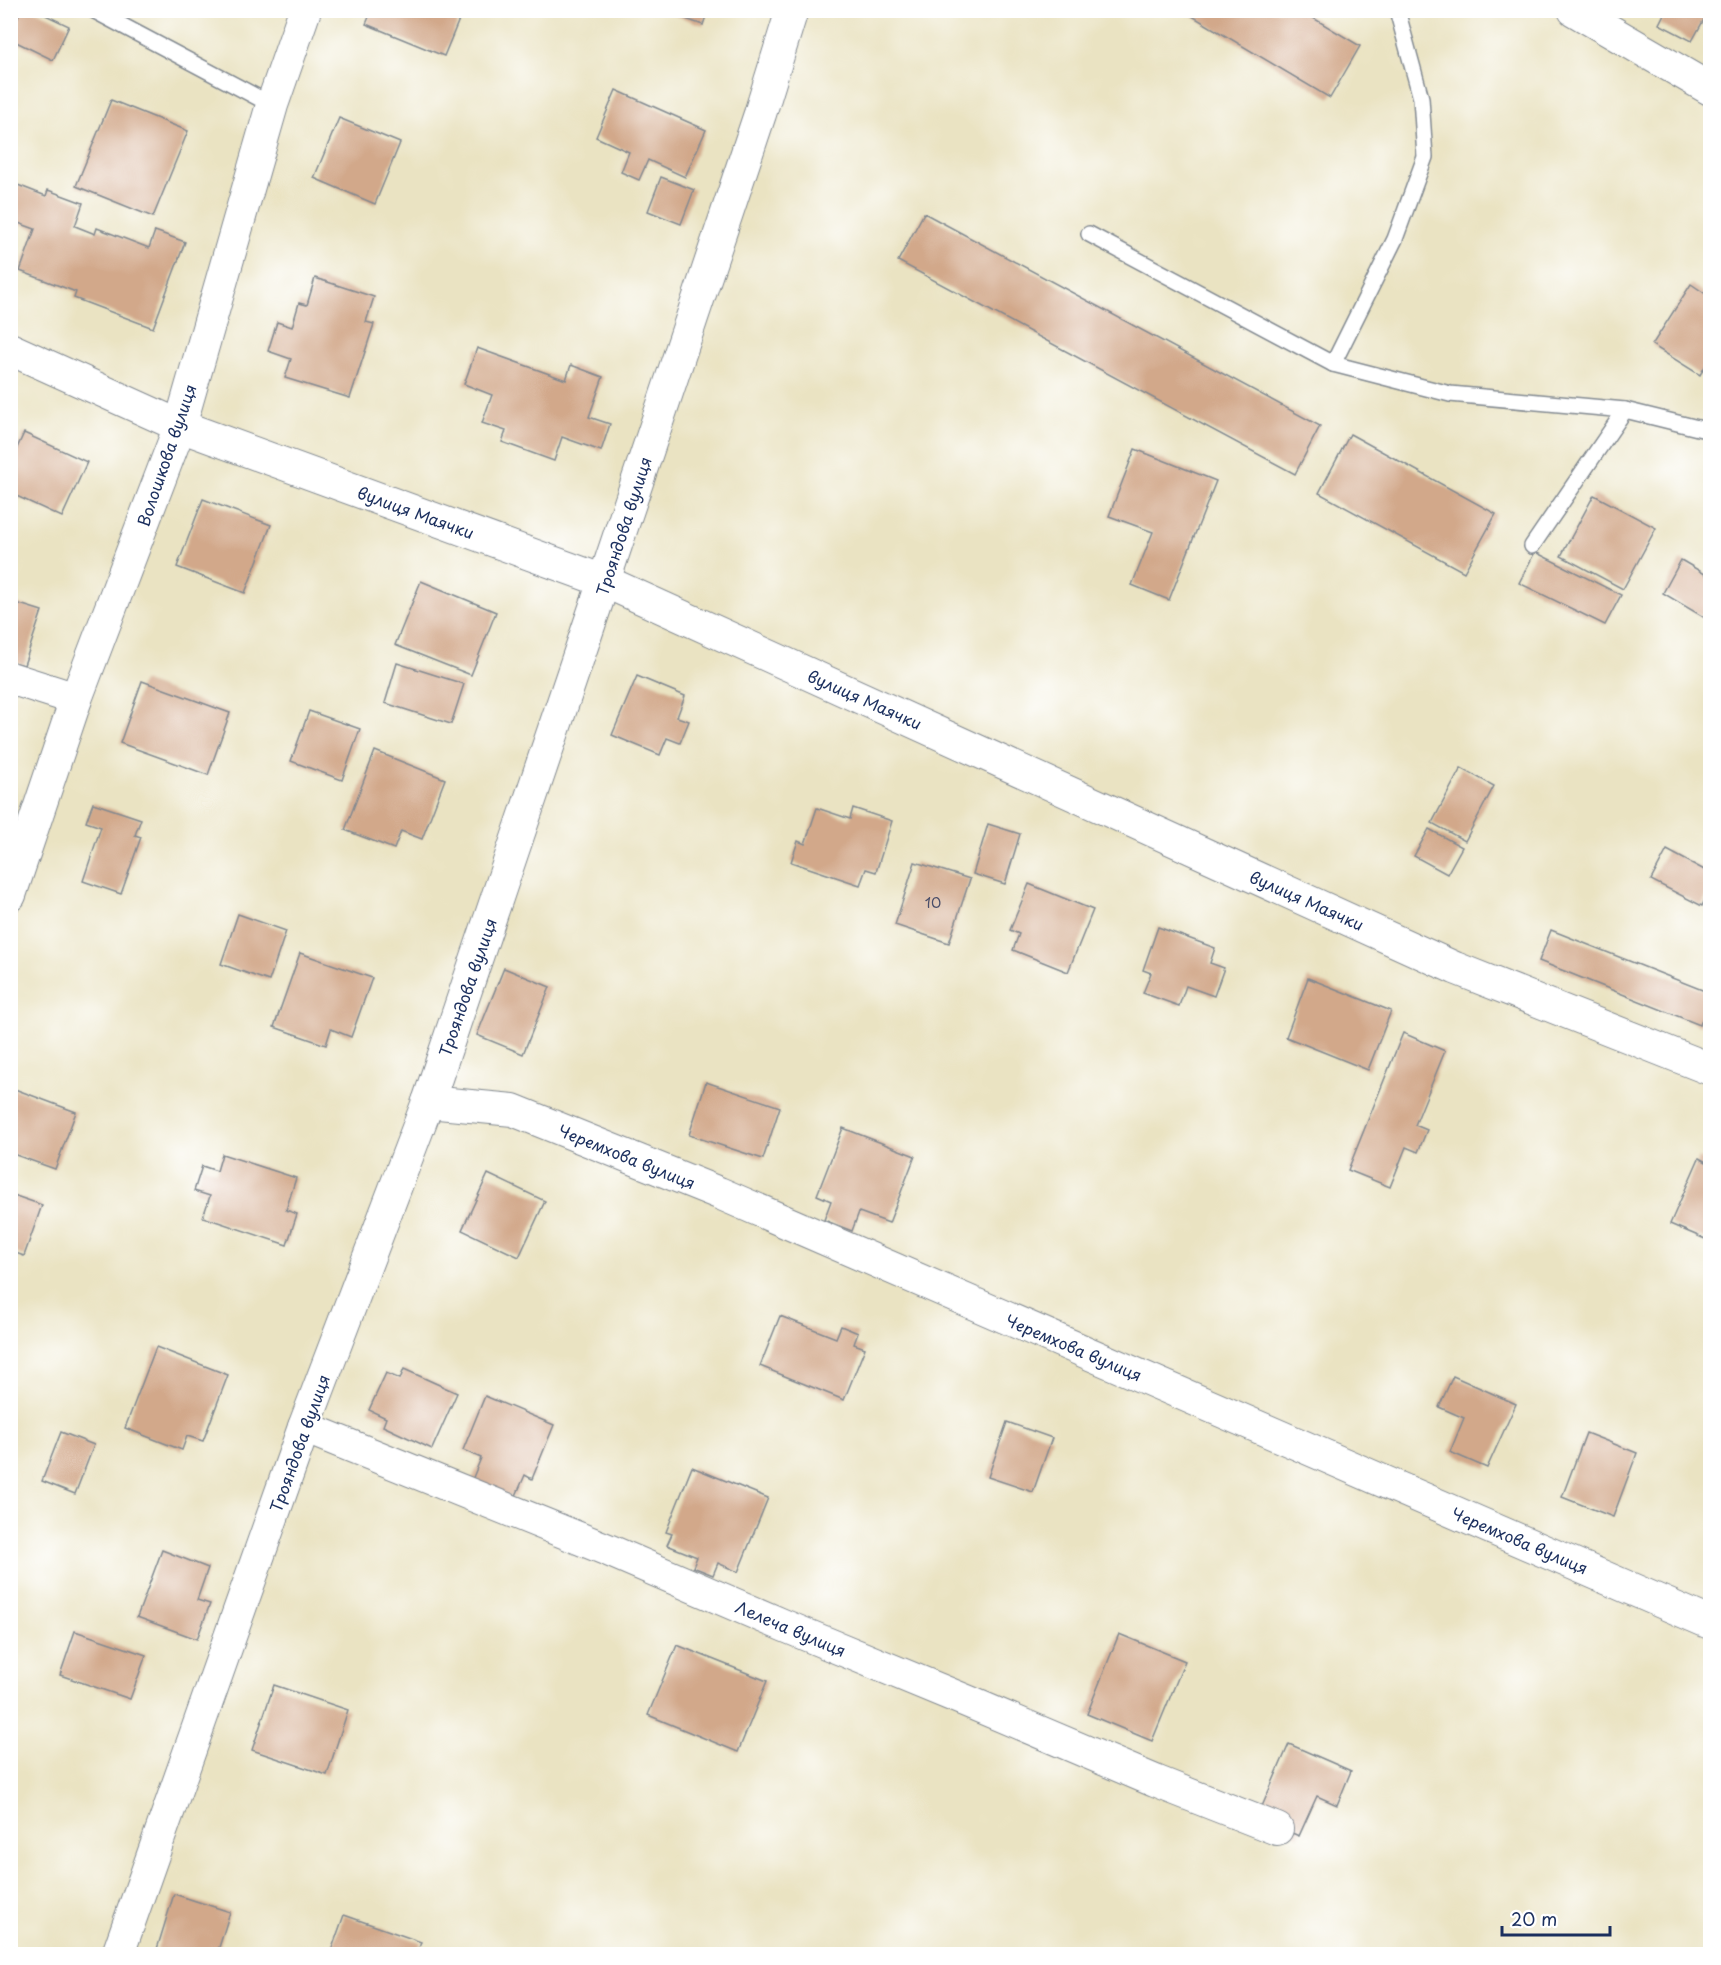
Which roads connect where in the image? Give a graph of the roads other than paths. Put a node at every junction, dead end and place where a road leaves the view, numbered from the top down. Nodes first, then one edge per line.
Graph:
1 (93, 10) edge
2 (305, 10) edge
3 (792, 10) edge
4 (1397, 10) edge
5 (1574, 10) edge
6 (1710, 89) edge
7 (272, 105) junction
8 (1089, 234) dead end
9 (10, 349) edge
10 (1333, 364) junction
11 (1625, 410) junction
12 (180, 426) junction
13 (1710, 431) edge
14 (1532, 546) dead end
15 (604, 581) junction
16 (10, 678) edge
17 (76, 699) junction
18 (10, 895) edge
19 (1710, 1069) edge
20 (428, 1102) junction
21 (304, 1427) junction
22 (1710, 1623) edge
23 (1277, 1830) dead end
24 (118, 1954) edge

1 - 7 lane
2 - 7 street, Волошкова вулиця
3 - 15 street, Трояндова вулиця
4 - 10 lane
5 - 6 street
7 - 12 street, Волошкова вулиця
8 - 10 lane
9 - 12 street, вулиця Маячки
10 - 11 lane
11 - 13 lane
11 - 14 lane
12 - 15 street, вулиця Маячки
12 - 17 street, Волошкова вулиця
15 - 19 street, вулиця Маячки
15 - 20 street, Трояндова вулиця
16 - 17 street
17 - 18 street, Волошкова вулиця
20 - 21 street, Трояндова вулиця
20 - 22 street, Черемхова вулиця
21 - 23 street, Лелеча вулиця
21 - 24 street, Трояндова вулиця

